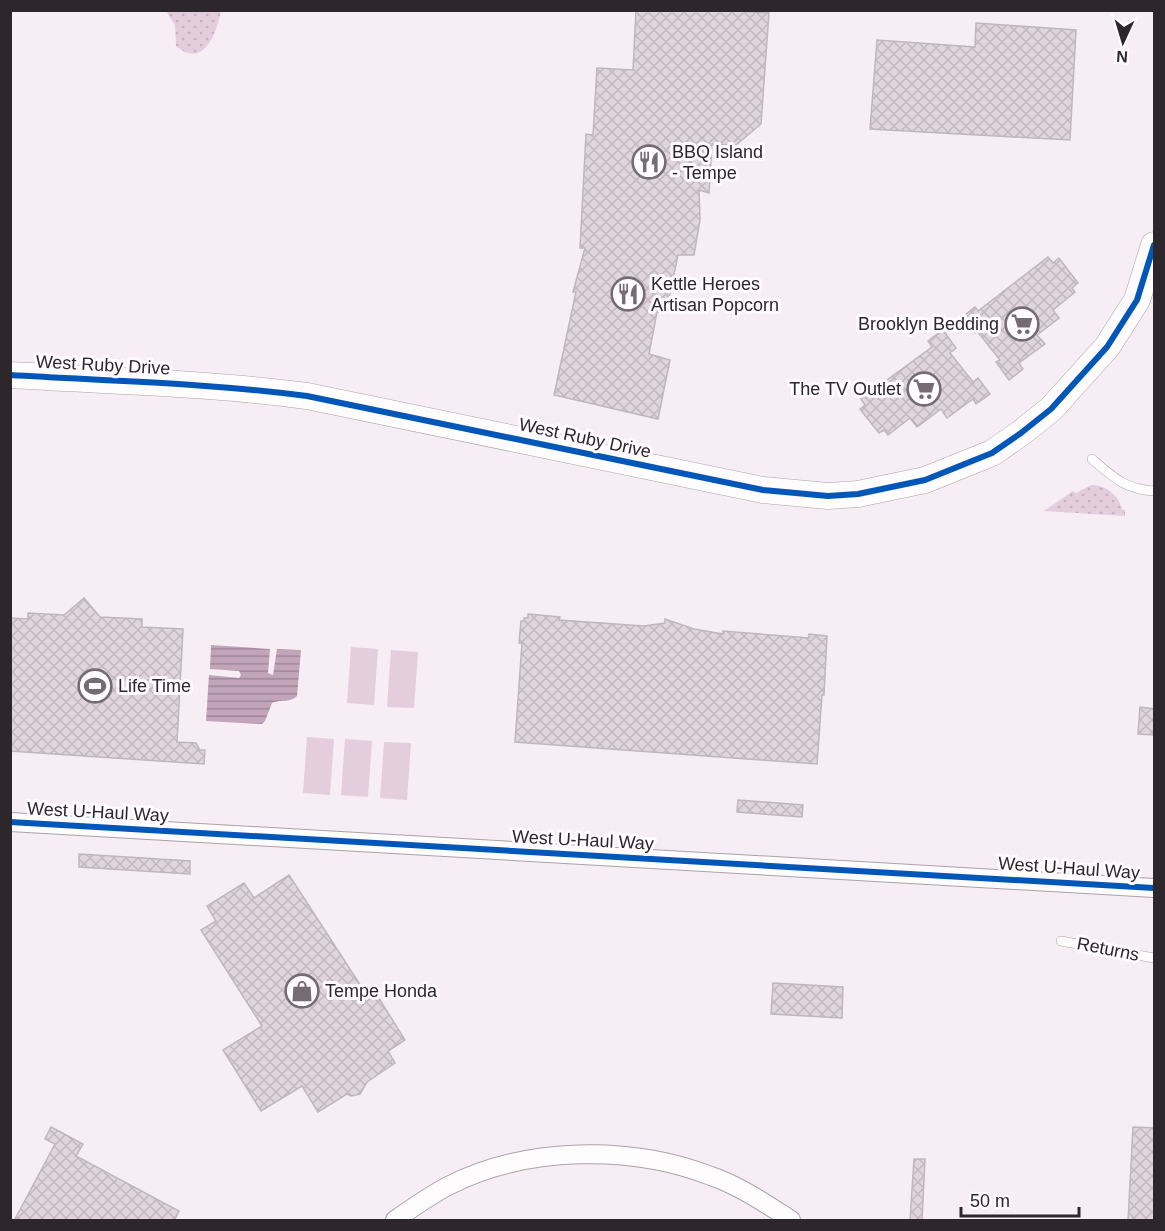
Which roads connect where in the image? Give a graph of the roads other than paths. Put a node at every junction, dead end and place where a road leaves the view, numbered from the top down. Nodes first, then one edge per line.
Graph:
1 (1152, 259) edge
2 (10, 375) edge
3 (1092, 459) dead end
4 (1155, 491) edge
5 (10, 822) edge
6 (1154, 888) edge
7 (1061, 941) dead end
8 (1155, 958) edge
9 (394, 1221) edge
10 (791, 1221) edge

1 - 2 street, West Ruby Drive
3 - 4 lane
5 - 6 street, West U-Haul Way
7 - 8 lane, Returns
9 - 10 street

